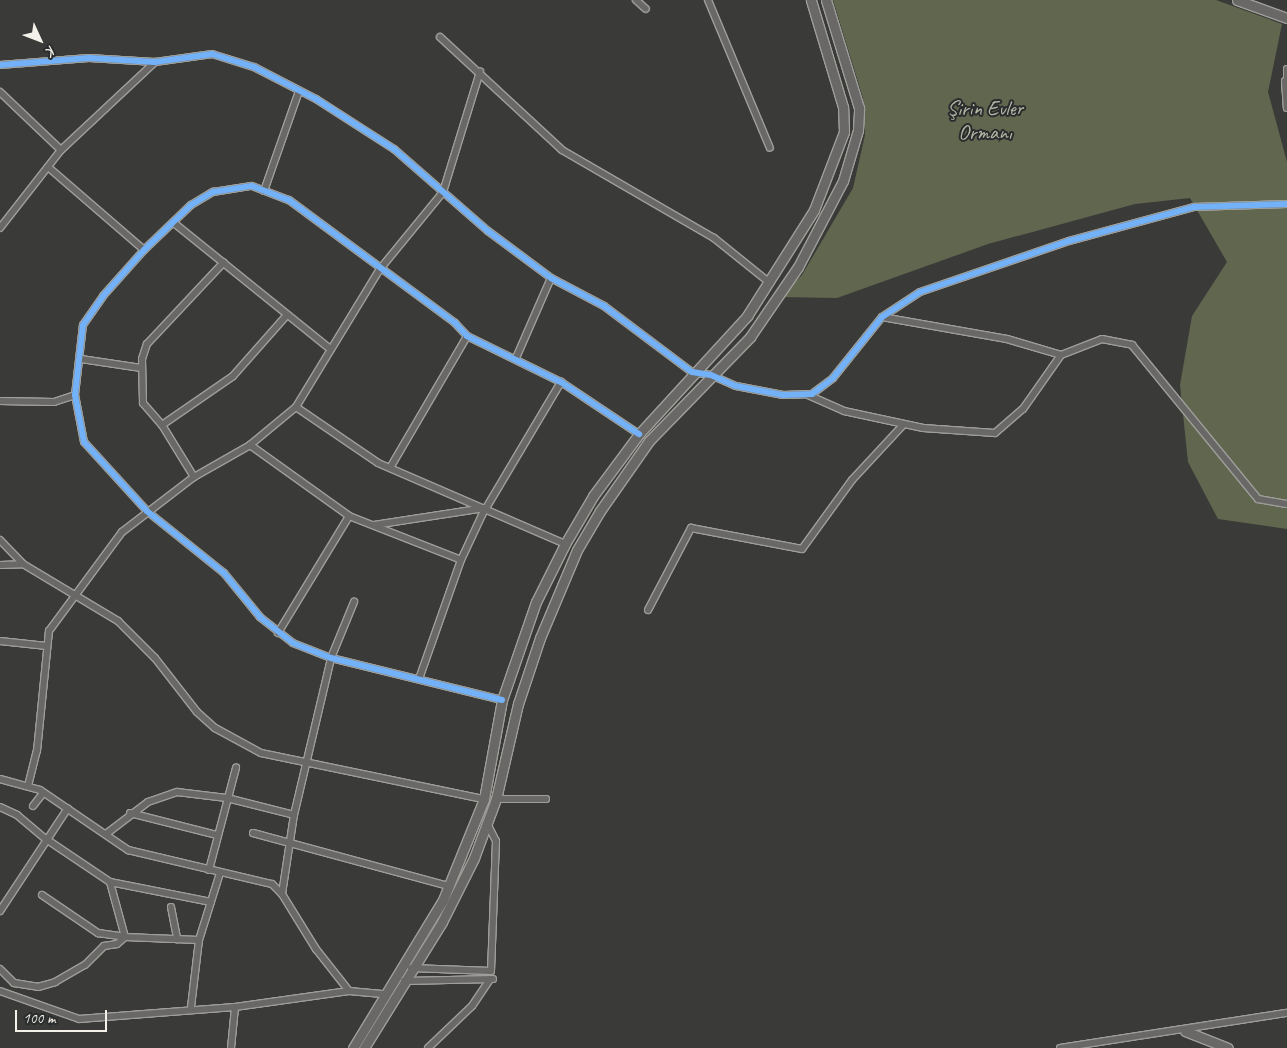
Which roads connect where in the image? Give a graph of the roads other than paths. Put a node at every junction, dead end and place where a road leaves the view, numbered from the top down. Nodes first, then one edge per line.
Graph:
1 (636, 0) edge
2 (708, 0) edge
3 (811, 0) edge
4 (826, 0) edge
5 (1236, 0) edge
6 (646, 9) dead end
7 (1287, 18) edge
8 (440, 37) dead end
9 (155, 62) junction
10 (0, 65) edge
11 (1287, 69) edge
12 (480, 72) junction
13 (1286, 81) edge
14 (299, 91) junction
15 (0, 92) edge
16 (1287, 108) edge
17 (770, 148) dead end
18 (61, 150) junction
19 (48, 167) junction
20 (264, 190) junction
21 (443, 192) junction
22 (1287, 204) edge
23 (174, 223) junction
24 (0, 228) edge
25 (144, 250) junction
26 (224, 262) junction
27 (380, 270) junction
28 (551, 278) junction
29 (770, 283) junction
30 (286, 316) junction
31 (882, 317) junction
32 (467, 336) junction
33 (330, 349) junction
34 (1061, 355) junction
35 (516, 358) junction
36 (81, 359) junction
37 (142, 368) junction
38 (692, 372) junction
39 (712, 375) junction
40 (561, 382) junction
41 (75, 395) junction
42 (808, 395) junction
43 (0, 401) edge
44 (296, 407) junction
45 (904, 424) junction
46 (162, 425) junction
47 (639, 434) junction
48 (250, 445) junction
49 (390, 468) junction
50 (194, 477) junction
51 (1287, 504) edge
52 (487, 508) junction
53 (147, 511) junction
54 (349, 516) junction
55 (373, 525) junction
56 (0, 540) edge
57 (565, 544) junction
58 (461, 560) junction
59 (23, 564) junction
60 (0, 565) edge
61 (74, 596) junction
62 (354, 602) dead end
63 (648, 610) dead end
64 (278, 633) junction
65 (0, 641) edge
66 (47, 646) junction
67 (331, 658) junction
68 (419, 678) junction
69 (502, 700) junction
70 (307, 763) junction
71 (236, 768) dead end
72 (0, 779) edge
73 (28, 786) junction
74 (43, 793) junction
75 (228, 798) junction
76 (484, 799) junction
77 (496, 799) junction
78 (546, 799) dead end
79 (33, 806) dead end
80 (0, 808) edge
81 (68, 808) junction
82 (130, 813) junction
83 (294, 815) junction
84 (487, 823) junction
85 (253, 833) dead end
86 (106, 834) junction
87 (217, 835) junction
88 (46, 839) junction
89 (290, 842) junction
90 (209, 870) junction
91 (220, 873) junction
92 (110, 882) junction
93 (448, 886) junction
94 (282, 894) junction
95 (42, 895) dead end
96 (211, 902) junction
97 (171, 907) dead end
98 (0, 911) edge
99 (124, 937) junction
100 (177, 939) junction
101 (199, 940) junction
102 (411, 968) junction
103 (0, 970) edge
104 (404, 981) junction
105 (0, 991) edge
106 (349, 991) junction
107 (386, 994) junction
108 (236, 1006) junction
109 (191, 1008) junction
110 (1287, 1013) edge
111 (1184, 1030) junction
112 (231, 1048) edge
113 (353, 1048) edge
114 (364, 1048) edge
115 (428, 1048) edge
116 (1060, 1048) edge
117 (1228, 1048) edge

1 - 6 street
2 - 17 street
3 - 29 street
4 - 39 street
5 - 7 street
8 - 12 street
9 - 10 street
9 - 14 street
9 - 18 street
11 - 13 street
12 - 21 street
12 - 29 street
13 - 16 street
14 - 20 street
14 - 21 street
15 - 18 street
18 - 19 street
19 - 24 street
19 - 25 street
20 - 23 street
20 - 27 street
21 - 27 street
21 - 28 street
22 - 31 street
23 - 25 street
23 - 26 street
25 - 36 street
26 - 30 street
26 - 37 street
27 - 32 street
27 - 33 street
28 - 35 street
28 - 38 street
29 - 38 street
30 - 33 street
30 - 46 street
31 - 34 street
31 - 42 street
32 - 35 street
32 - 49 street
33 - 44 street
34 - 45 street
34 - 51 street
35 - 40 street
36 - 37 street
36 - 41 street
37 - 46 street
38 - 39 street
38 - 47 street
39 - 42 street
39 - 77 street
40 - 47 street
40 - 52 street
41 - 43 street
41 - 53 street
42 - 45 street
44 - 48 street
44 - 49 street
45 - 63 street
46 - 50 street
47 - 57 street
48 - 50 street
48 - 54 street
49 - 52 street
50 - 53 street
52 - 55 street
52 - 57 street
52 - 58 street
53 - 61 street
53 - 64 street
54 - 55 street
54 - 64 street
55 - 58 street
56 - 59 street
57 - 69 street
58 - 68 street
59 - 60 street
59 - 61 street
61 - 66 street
61 - 70 street
62 - 67 street
64 - 67 street
65 - 66 street
66 - 73 street
67 - 68 street
67 - 70 street
68 - 69 street
69 - 76 street
70 - 76 street
70 - 83 street
71 - 75 street
72 - 73 street
73 - 74 street
74 - 79 street
74 - 81 street
75 - 82 street
75 - 83 street
75 - 87 street
76 - 93 street
77 - 78 street
77 - 84 street
80 - 88 street
81 - 86 street
81 - 88 street
82 - 86 street
82 - 87 street
83 - 89 street
84 - 102 street
84 - 102 street
85 - 89 street
86 - 90 street
87 - 90 street
88 - 92 street
88 - 98 street
89 - 93 street
89 - 94 street
90 - 91 street
91 - 94 street
91 - 96 street
92 - 96 street
92 - 99 street
93 - 107 street
94 - 106 street
95 - 99 street
96 - 101 street
97 - 100 street
99 - 100 street
99 - 103 street
100 - 101 street
101 - 109 street
102 - 104 street
104 - 114 street
104 - 115 street
105 - 109 street
106 - 107 street
106 - 108 street
107 - 113 street
108 - 109 street
108 - 112 street
110 - 111 street
111 - 116 street
111 - 117 street

